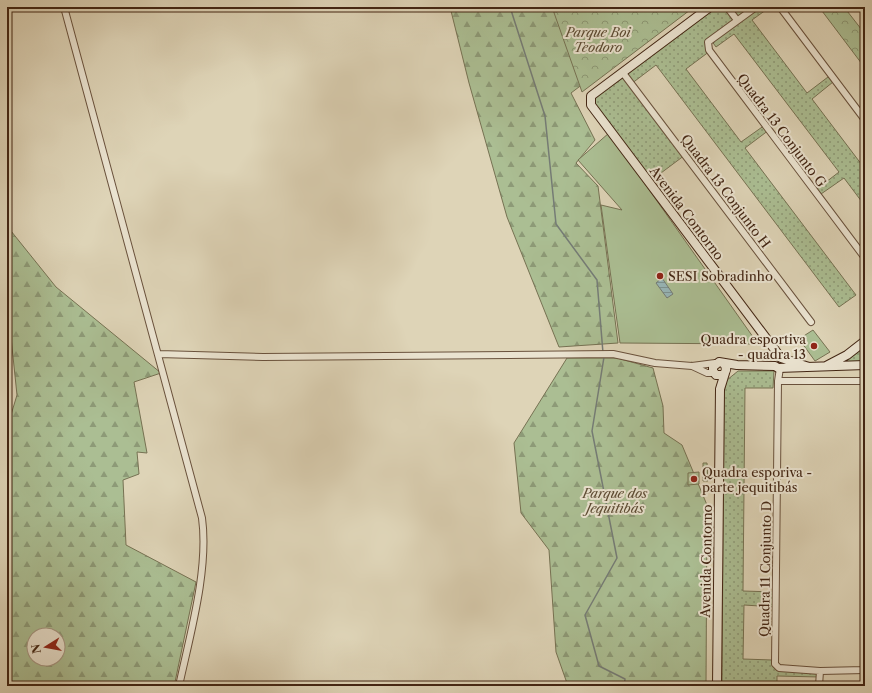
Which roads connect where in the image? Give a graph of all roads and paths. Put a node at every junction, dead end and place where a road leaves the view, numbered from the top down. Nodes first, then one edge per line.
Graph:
1 (64, 7) edge
2 (710, 7) edge
3 (727, 7) edge
4 (756, 7) edge
5 (780, 7) edge
6 (737, 20) junction
7 (623, 73) junction
8 (865, 120) edge
9 (865, 258) edge
10 (812, 322) dead end
11 (865, 341) edge
12 (159, 354) junction
13 (847, 355) junction
14 (779, 363) junction
15 (865, 365) edge
16 (692, 366) junction
17 (720, 367) junction
18 (851, 367) junction
19 (823, 368) junction
20 (714, 374) junction
21 (778, 381) junction
22 (865, 381) edge
23 (720, 389) junction
24 (865, 609) edge
25 (865, 670) edge
26 (820, 671) junction
27 (179, 686) edge
28 (717, 686) edge
29 (819, 686) edge

1 - 12 street
2 - 7 main road
3 - 6 street
4 - 6 street
5 - 8 street
6 - 9 street, Quadra 13 Conjunto G
7 - 10 street, Quadra 13 Conjunto H
7 - 14 main road, Avenida Contorno
11 - 13 main road
12 - 16 street
12 - 27 street
13 - 18 main road
13 - 19 main road
14 - 17 main road
14 - 19 main road
14 - 21 street, Quadra 11 Conjunto D
15 - 18 main road
16 - 17 street
16 - 20 street
17 - 20 main road
17 - 23 main road, Avenida Contorno
18 - 19 main road
20 - 23 main road, Avenida Contorno
21 - 22 street
21 - 26 street, Quadra 11 Conjunto D
23 - 28 main road, Avenida Contorno
24 - 25 street
25 - 26 street
26 - 29 street

